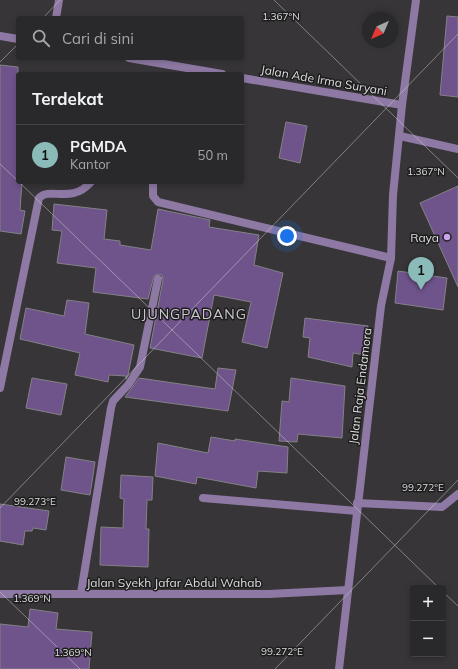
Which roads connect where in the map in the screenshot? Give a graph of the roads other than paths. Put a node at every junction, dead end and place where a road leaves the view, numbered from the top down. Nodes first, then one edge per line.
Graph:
1 (59, 0) edge
2 (416, 0) edge
3 (56, 16) edge
4 (0, 36) edge
5 (16, 39) edge
6 (141, 60) edge
7 (210, 72) edge
8 (244, 78) edge
9 (402, 106) junction
10 (400, 136) junction
11 (458, 149) edge
12 (89, 184) edge
13 (153, 184) edge
14 (391, 258) junction
15 (158, 279) dead end
16 (0, 388) edge
17 (458, 494) edge
18 (203, 498) dead end
19 (357, 507) junction
20 (348, 590) junction
21 (81, 593) junction
22 (0, 594) edge
23 (339, 669) edge

1 - 3 street
2 - 9 street, Jalan Raja Endamora
4 - 5 street
6 - 7 street
8 - 9 street, Jalan Ade Irma Suryani
9 - 10 street, Jalan Raja Endamora
10 - 11 street
10 - 14 street, Jalan Raja Endamora
12 - 16 street
13 - 14 street
14 - 19 street, Jalan Raja Endamora
15 - 21 street
17 - 19 street
18 - 19 street
19 - 20 street, Jalan Raja Endamora
20 - 21 street, Jalan Syekh Jafar Abdul Wahab
20 - 23 street, Jalan Raja Endamora
21 - 22 street, Jalan Syekh Jafar Abdul Wahab

